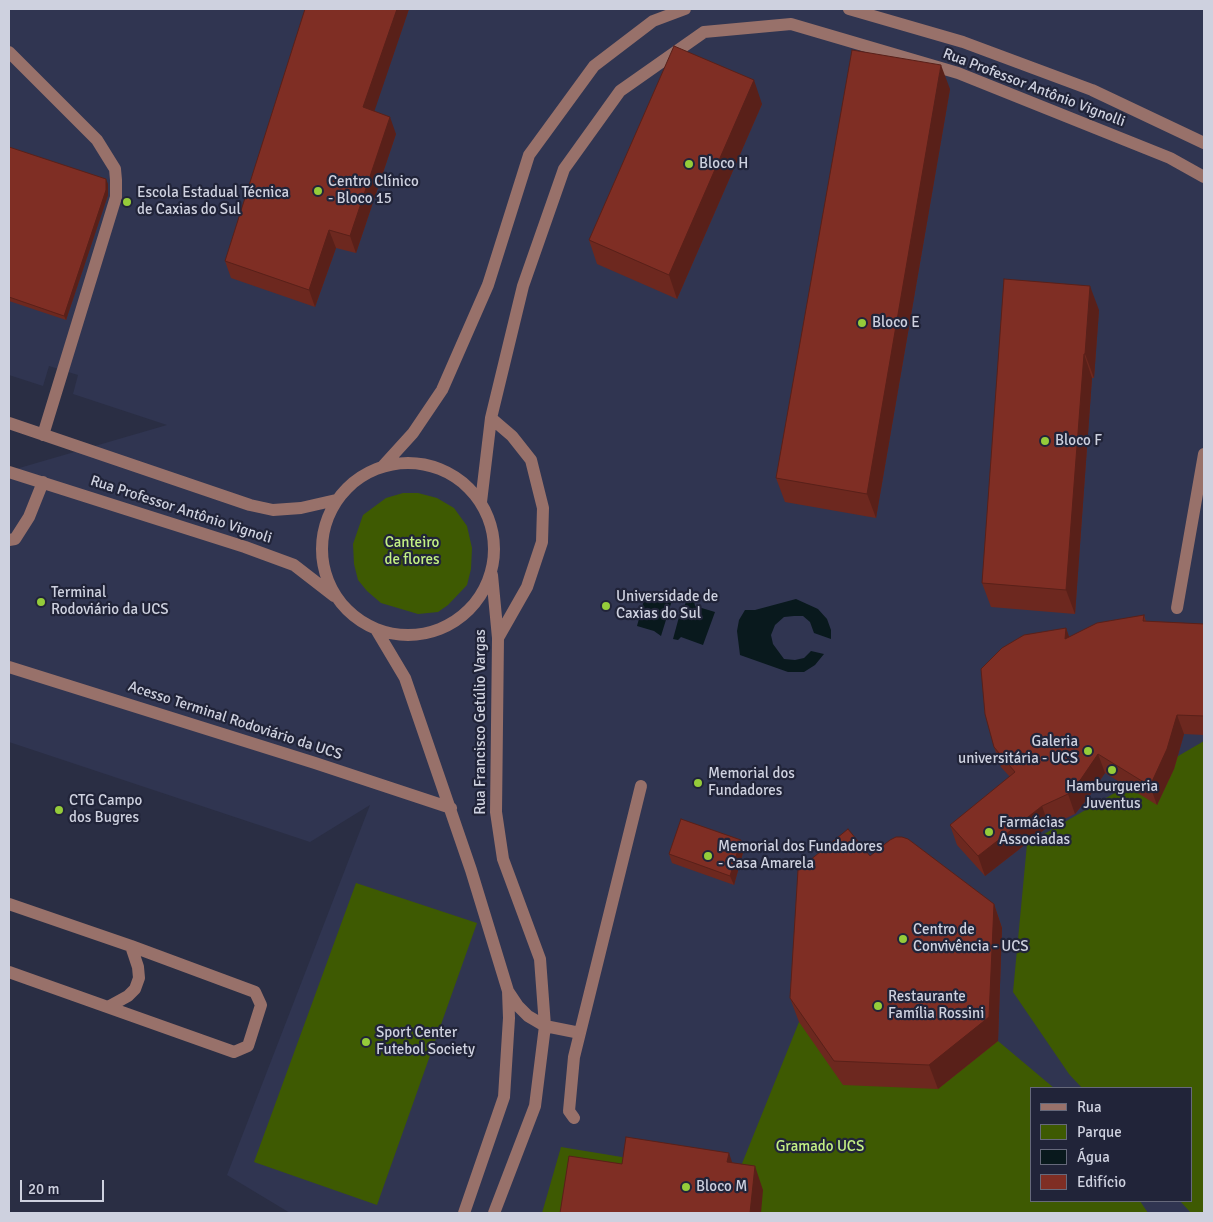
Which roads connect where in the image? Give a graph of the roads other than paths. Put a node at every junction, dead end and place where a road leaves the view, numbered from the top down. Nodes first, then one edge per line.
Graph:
1 (685, 9) edge
2 (849, 9) edge
3 (9, 52) edge
4 (1204, 143) edge
5 (1204, 177) edge
6 (491, 418) junction
7 (9, 423) edge
8 (43, 434) junction
9 (1204, 454) edge
10 (383, 466) junction
11 (9, 472) edge
12 (43, 482) junction
13 (336, 500) junction
14 (481, 502) junction
15 (9, 540) edge
16 (492, 575) junction
17 (334, 596) junction
18 (1177, 608) dead end
19 (378, 631) junction
20 (498, 638) junction
21 (9, 667) edge
22 (641, 786) dead end
23 (451, 808) junction
24 (9, 904) edge
25 (131, 946) junction
26 (9, 972) edge
27 (508, 991) junction
28 (108, 1007) junction
29 (545, 1026) junction
30 (580, 1033) junction
31 (574, 1118) dead end
32 (464, 1213) edge
33 (494, 1213) edge

1 - 10 street
2 - 4 street, Rua Professor Antônio Vignolli
3 - 8 street
5 - 6 street, Rua Professor Antônio Vignolli
6 - 14 street, Rua Professor Antônio Vignolli
6 - 20 street
7 - 8 street, Rua Professor Antônio Vignoli
8 - 13 street, Rua Professor Antônio Vignoli
9 - 18 street
10 - 13 street
10 - 14 street
11 - 12 street, Rua Professor Antônio Vignoli
12 - 15 street
12 - 17 street, Rua Professor Antônio Vignoli
13 - 17 street
14 - 16 street
16 - 19 street
16 - 20 street, Rua Francisco Getúlio Vargas
17 - 19 street
19 - 23 street, Rua Francisco Getúlio Vargas
20 - 29 street, Rua Francisco Getúlio Vargas
21 - 23 street, Acesso Terminal Rodoviário da UCS
22 - 30 street
23 - 27 street, Rua Francisco Getúlio Vargas
24 - 25 street
25 - 28 street
25 - 28 street
26 - 28 street
27 - 29 street
27 - 32 street, Rua Francisco Getúlio Vargas
29 - 30 street
29 - 33 street, Rua Francisco Getúlio Vargas
30 - 31 street

